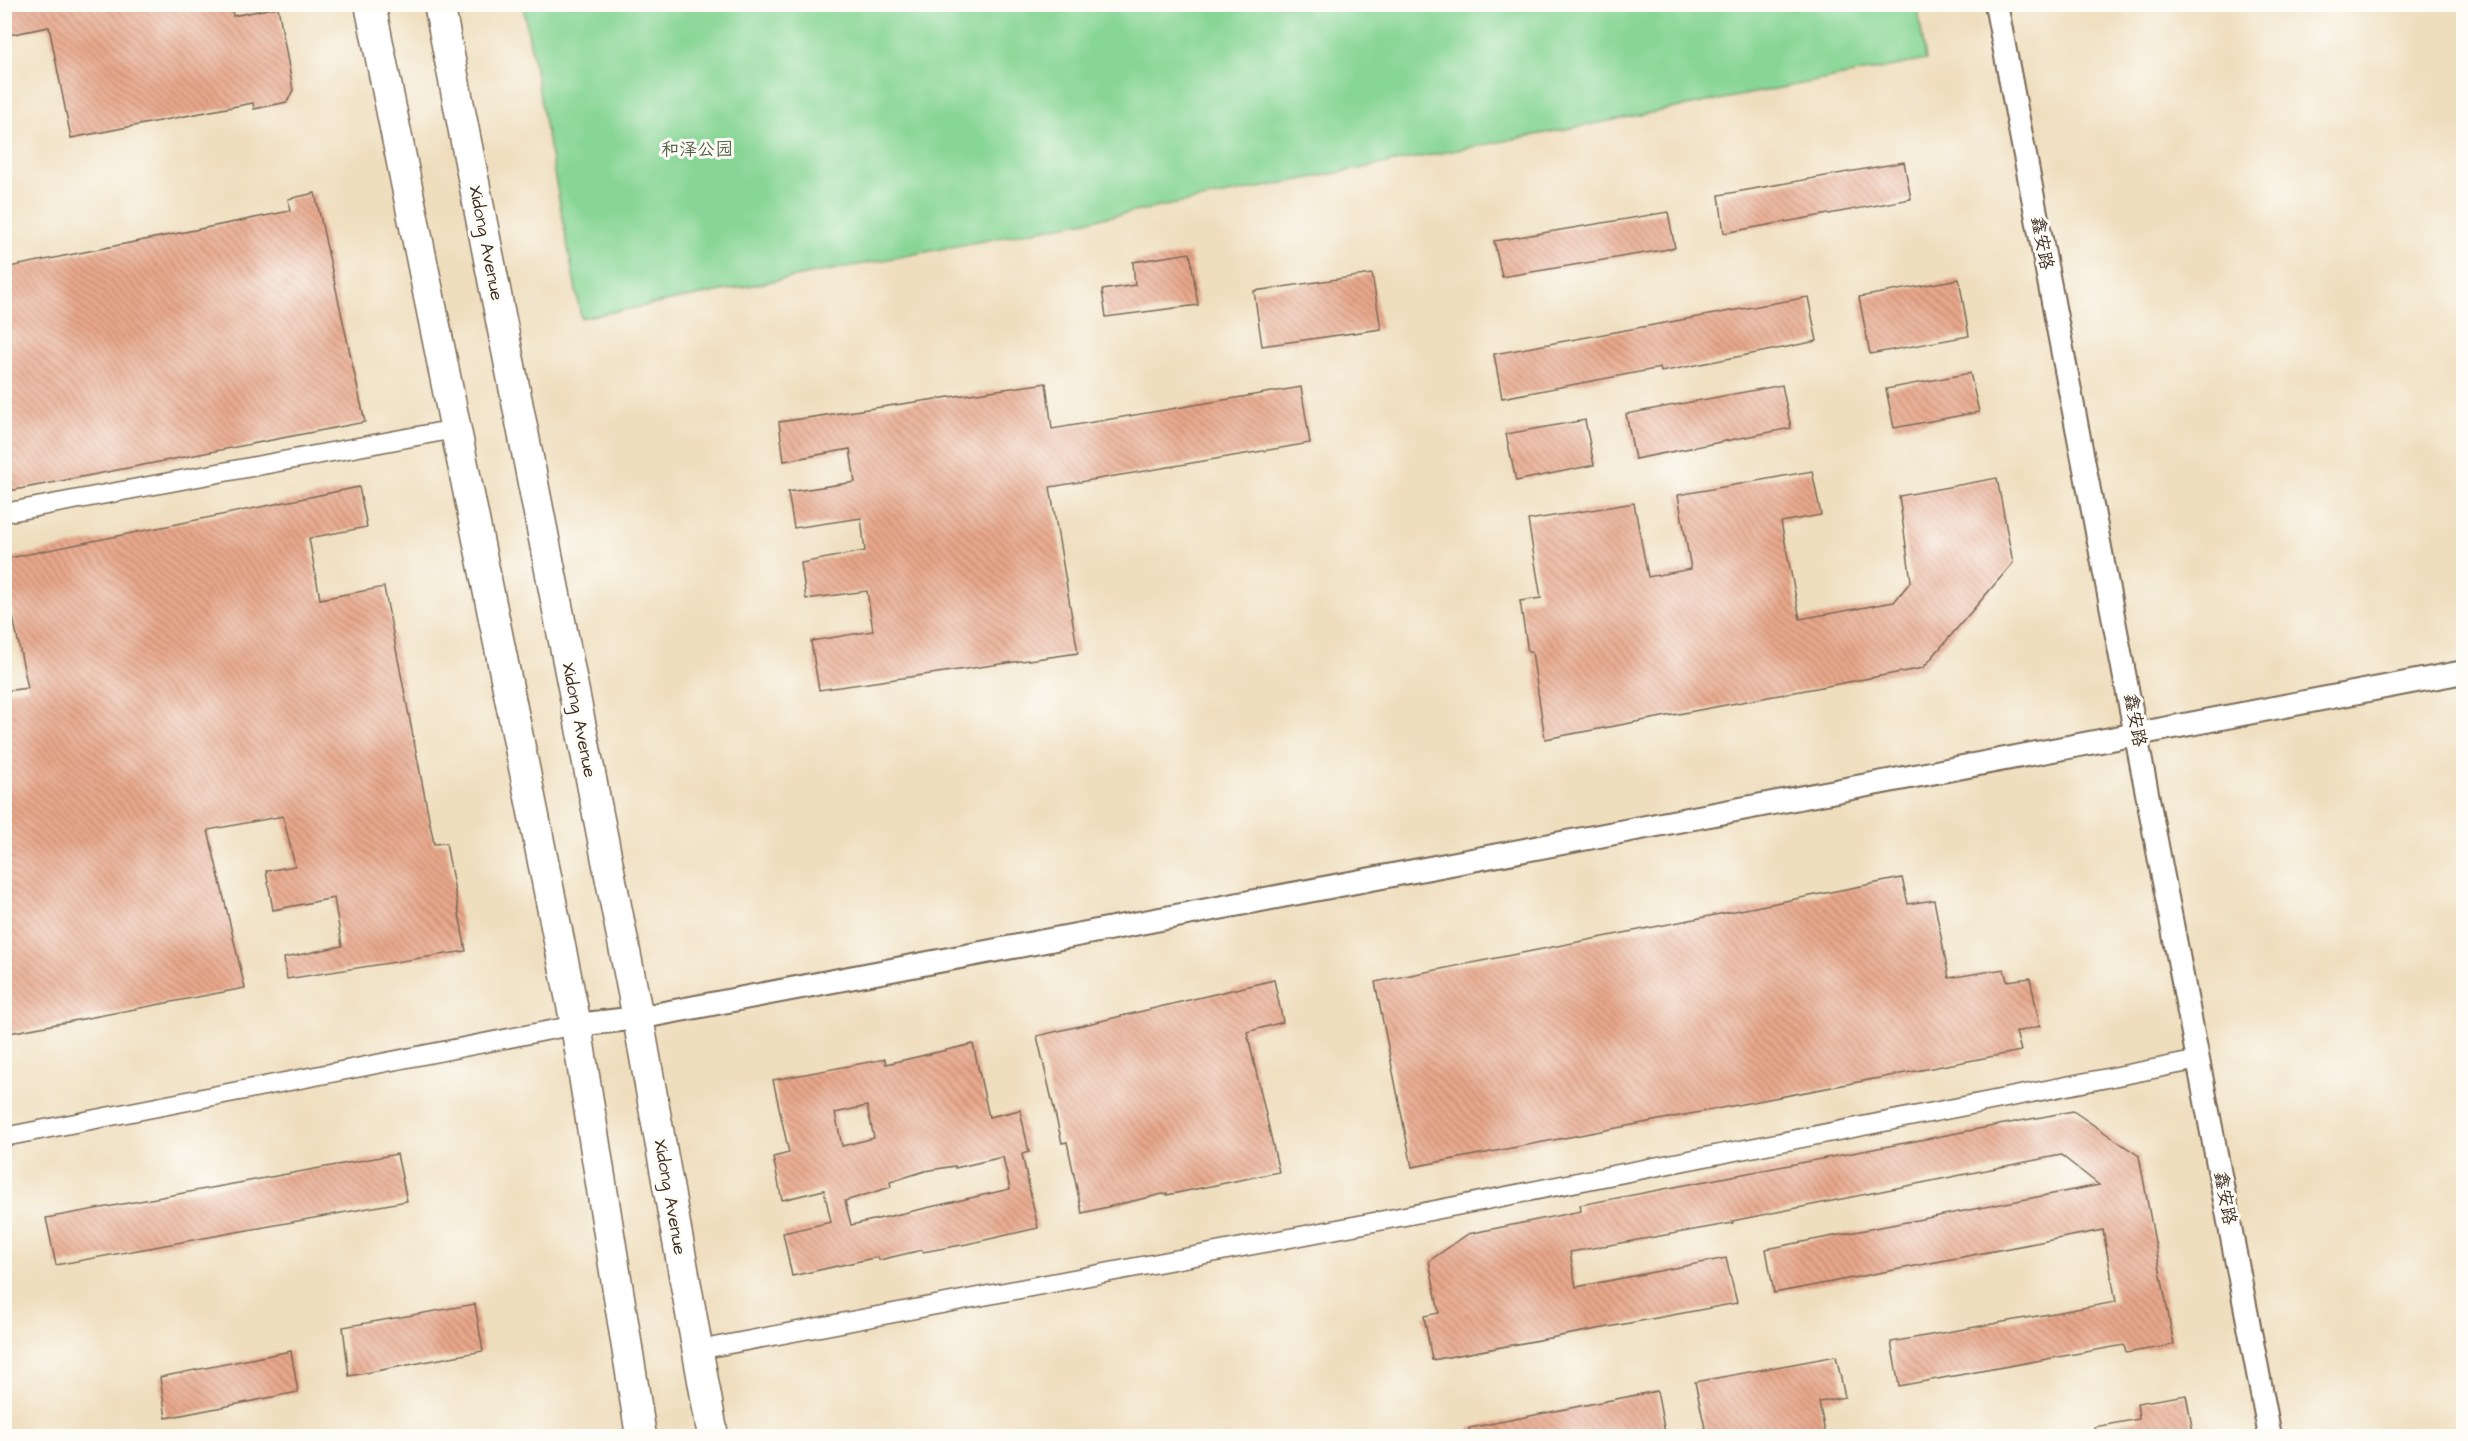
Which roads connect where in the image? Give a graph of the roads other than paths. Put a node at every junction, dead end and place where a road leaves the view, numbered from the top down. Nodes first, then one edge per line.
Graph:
1 (370, 4) edge
2 (439, 4) edge
3 (1996, 4) edge
4 (455, 429) junction
5 (4, 513) edge
6 (2463, 672) edge
7 (2138, 734) junction
8 (638, 1018) junction
9 (576, 1025) junction
10 (2199, 1060) junction
11 (4, 1137) edge
12 (698, 1350) junction
13 (640, 1437) edge
14 (713, 1437) edge
15 (2270, 1437) edge

1 - 4 main road
2 - 8 main road, Xidong Avenue
3 - 7 street, 鑫安路
4 - 5 street
4 - 9 main road
6 - 7 street
7 - 8 street
7 - 10 street, 鑫安路
8 - 9 street
8 - 12 main road, Xidong Avenue
9 - 11 street
9 - 13 main road
10 - 12 street
10 - 15 street, 鑫安路
12 - 14 main road, Xidong Avenue

